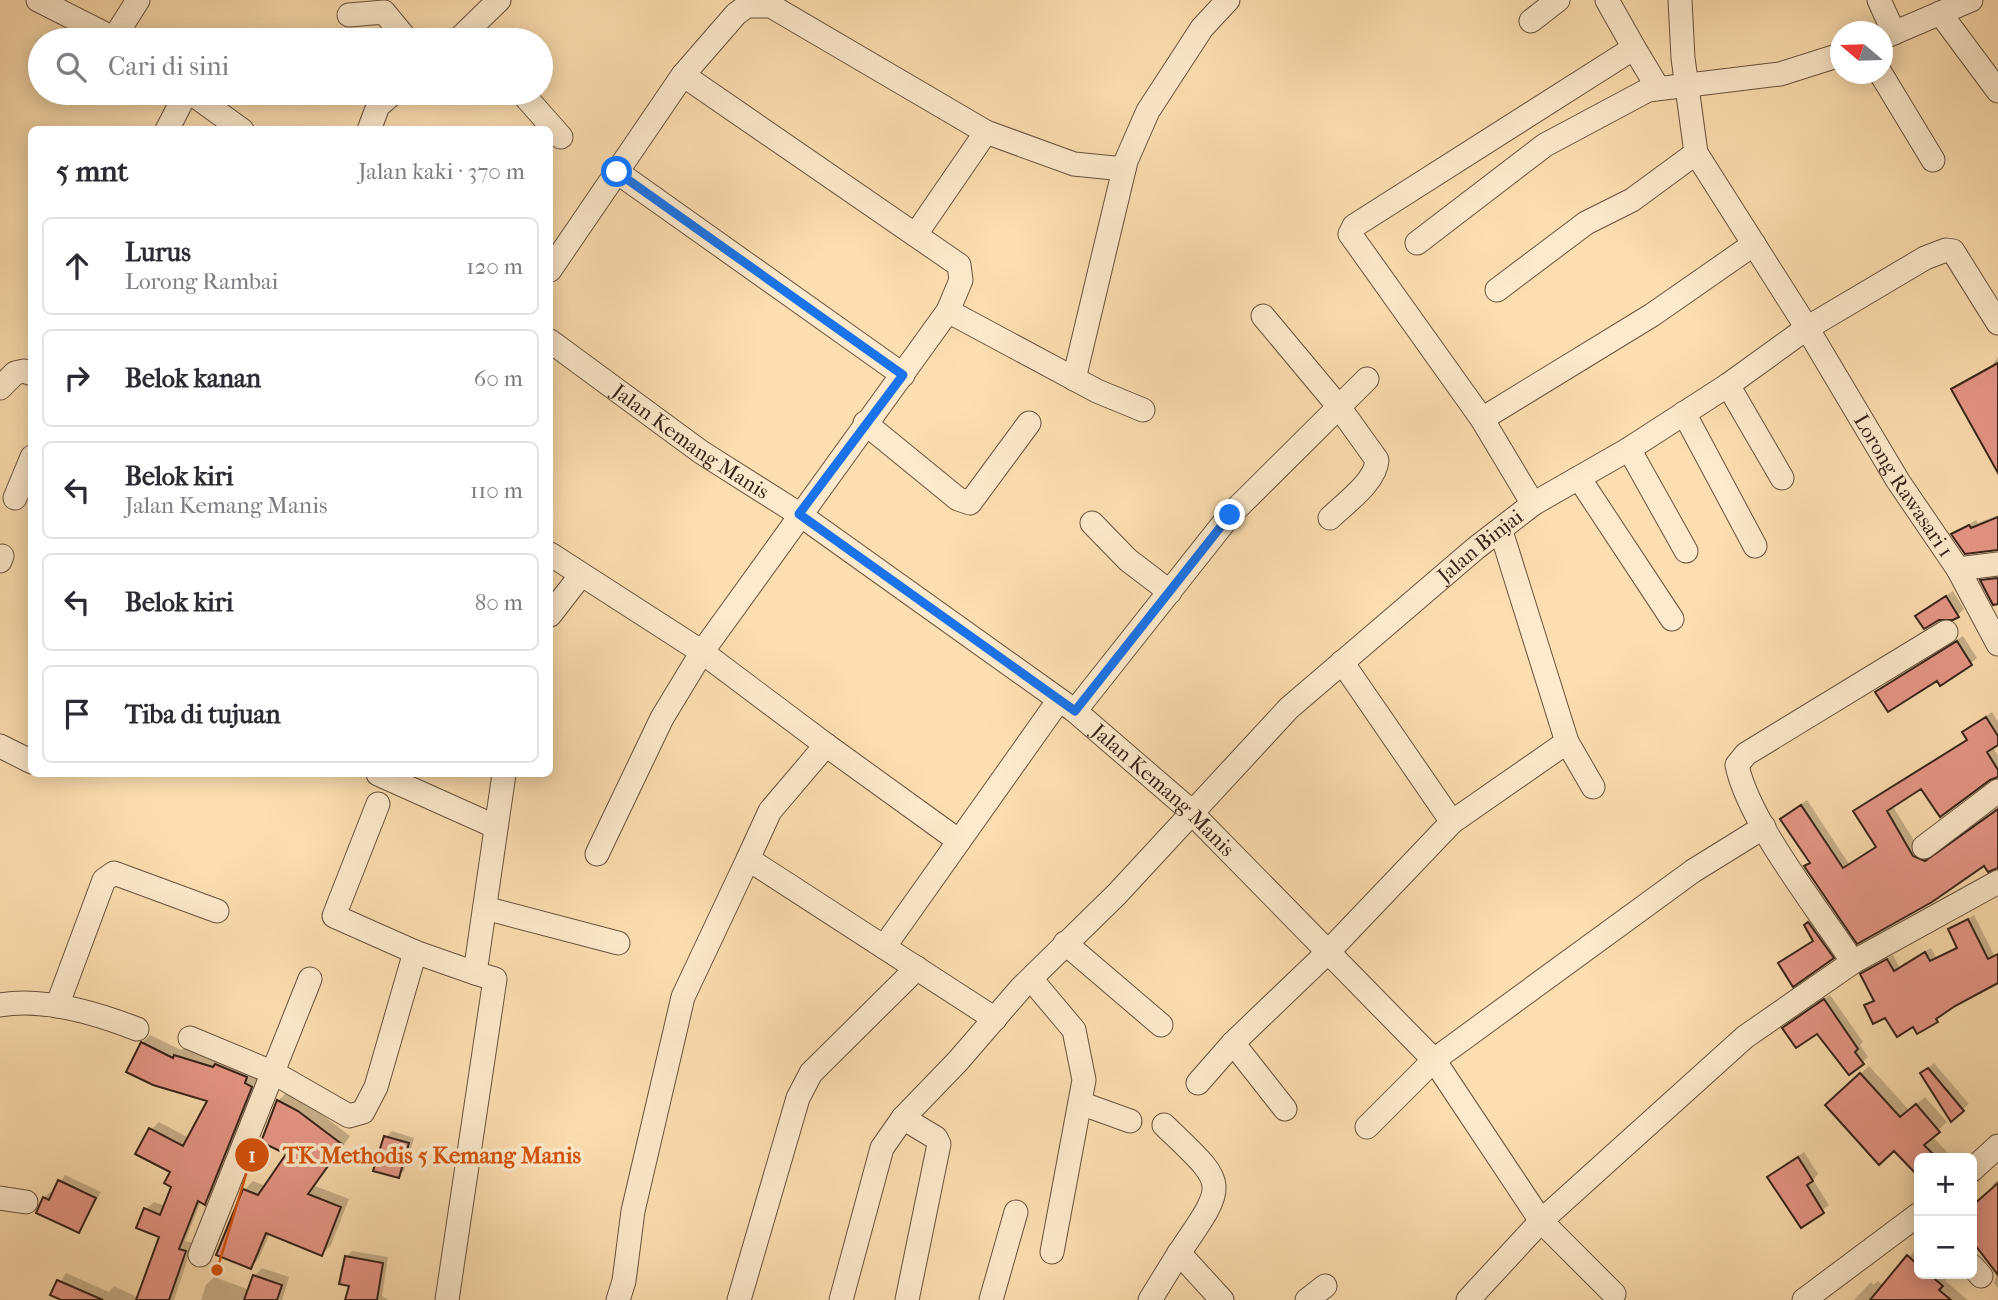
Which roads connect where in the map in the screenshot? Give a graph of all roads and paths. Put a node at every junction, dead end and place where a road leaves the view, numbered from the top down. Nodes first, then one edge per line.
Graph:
1 (38, 0) edge
2 (138, 0) edge
3 (499, 0) edge
4 (1228, 0) edge
5 (1558, 0) edge
6 (1607, 0) edge
7 (1681, 0) edge
8 (1879, 0) edge
9 (1971, 0) edge
10 (1940, 13) junction
11 (349, 15) dead end
12 (1531, 21) dead end
13 (1884, 21) edge
14 (94, 28) edge
15 (122, 28) edge
16 (397, 28) edge
17 (475, 28) edge
18 (1893, 34) edge
19 (1634, 48) junction
20 (1830, 59) edge
21 (683, 75) junction
22 (1887, 84) edge
23 (1689, 86) junction
24 (1658, 88) junction
25 (1998, 91) edge
26 (182, 105) edge
27 (206, 105) edge
28 (379, 105) edge
29 (533, 105) edge
30 (169, 126) edge
31 (236, 126) edge
32 (370, 126) edge
33 (551, 126) edge
34 (553, 128) edge
35 (986, 132) junction
36 (561, 137) dead end
37 (1696, 153) junction
38 (1933, 160) dead end
39 (1124, 169) junction
40 (617, 172) junction
41 (916, 234) junction
42 (1417, 243) dead end
43 (1754, 244) junction
44 (553, 266) edge
45 (1497, 290) dead end
46 (948, 312) junction
47 (1996, 314) edge
48 (1263, 316) dead end
49 (1807, 328) junction
50 (553, 343) edge
51 (28, 372) edge
52 (903, 375) junction
53 (1074, 379) junction
54 (1367, 379) dead end
55 (1728, 384) junction
56 (0, 388) edge
57 (1339, 407) junction
58 (1143, 410) dead end
59 (1684, 413) junction
60 (1482, 419) junction
61 (865, 423) junction
62 (1029, 423) dead end
63 (1629, 449) junction
64 (28, 467) edge
65 (1579, 478) junction
66 (1782, 478) dead end
67 (15, 498) dead end
68 (1533, 505) junction
69 (799, 514) junction
70 (1330, 518) dead end
71 (1092, 523) dead end
72 (1501, 531) junction
73 (1755, 546) dead end
74 (1686, 551) dead end
75 (553, 556) edge
76 (1998, 564) edge
77 (1958, 569) junction
78 (581, 575) junction
79 (1170, 592) junction
80 (553, 611) edge
81 (1672, 619) dead end
82 (1946, 632) dead end
83 (1996, 641) edge
84 (702, 652) junction
85 (1342, 662) junction
86 (1067, 706) junction
87 (1567, 742) junction
88 (826, 745) junction
89 (0, 746) edge
90 (28, 760) edge
91 (384, 777) edge
92 (503, 777) edge
93 (1593, 787) dead end
94 (1998, 791) edge
95 (378, 804) dead end
96 (1191, 812) junction
97 (1452, 822) junction
98 (494, 826) junction
99 (1764, 827) junction
100 (960, 841) junction
101 (1924, 847) dead end
102 (597, 854) dead end
103 (748, 859) junction
104 (1998, 882) edge
105 (485, 908) junction
106 (217, 911) dead end
107 (618, 943) dead end
108 (1065, 943) junction
109 (884, 947) junction
110 (1328, 952) junction
111 (415, 953) junction
112 (1853, 962) junction
113 (917, 968) junction
114 (475, 973) junction
115 (310, 979) dead end
116 (1031, 979) junction
117 (0, 1005) edge
118 (57, 1006) junction
119 (995, 1018) junction
120 (1161, 1025) dead end
121 (137, 1030) dead end
122 (190, 1038) dead end
123 (1233, 1043) junction
124 (1434, 1060) junction
125 (274, 1073) junction
126 (1198, 1083) dead end
127 (1080, 1103) junction
128 (1285, 1109) dead end
129 (902, 1118) junction
130 (1130, 1121) dead end
131 (1164, 1125) dead end
132 (1367, 1126) dead end
133 (1998, 1146) edge
134 (1977, 1165) edge
135 (0, 1198) edge
136 (26, 1202) dead end
137 (1016, 1212) dead end
138 (1916, 1216) edge
139 (1541, 1221) junction
140 (1052, 1252) dead end
141 (1179, 1253) junction
142 (200, 1255) dead end
143 (1614, 1294) dead end
144 (1809, 1298) edge
145 (447, 1300) edge
146 (618, 1300) edge
147 (739, 1300) edge
148 (841, 1300) edge
149 (907, 1300) edge
150 (992, 1300) edge
151 (1150, 1300) edge
152 (1222, 1300) edge
153 (1468, 1300) edge

1 - 14 street
2 - 15 street
3 - 17 street
4 - 39 street
5 - 12 street
6 - 19 street
7 - 23 street
8 - 13 street
9 - 10 street
10 - 18 street
10 - 25 street
11 - 16 street
19 - 24 street
19 - 60 street
20 - 23 street
21 - 35 street
21 - 40 street
21 - 41 street
22 - 38 street
23 - 24 street
23 - 37 street
24 - 42 street
26 - 30 street
27 - 31 street
28 - 32 street
29 - 33 street
34 - 36 street
35 - 39 street
35 - 41 street
37 - 43 street, Lorong Rawasari 1
37 - 45 street
39 - 53 street
40 - 44 street
40 - 52 street
41 - 46 street
43 - 49 street, Lorong Rawasari 1
43 - 60 street
46 - 52 street
46 - 53 street
47 - 49 street, Jalan Binjai
48 - 57 street
49 - 55 street, Jalan Binjai
49 - 77 street, Lorong Rawasari 1
50 - 69 street, Jalan Kemang Manis
51 - 56 street
52 - 61 street
53 - 58 street
54 - 57 street
55 - 59 street, Jalan Binjai
55 - 66 street
57 - 70 street
57 - 79 street
59 - 63 street, Jalan Binjai
59 - 73 street
60 - 68 street
61 - 62 street
61 - 69 street
63 - 65 street, Jalan Binjai
63 - 74 street
64 - 67 street
65 - 68 street, Jalan Binjai
65 - 81 street
68 - 72 street, Jalan Binjai
69 - 84 street
69 - 86 street, Jalan Kemang Manis
71 - 79 street
72 - 85 street, Jalan Binjai
72 - 87 street
75 - 78 street
76 - 77 street
77 - 83 street, Lorong Rawasari 1
78 - 80 street
78 - 84 street
79 - 86 street
82 - 99 street
84 - 88 street
84 - 102 street
85 - 96 street, Jalan Binjai
85 - 97 street
86 - 96 street, Jalan Kemang Manis
86 - 100 street
87 - 93 street
87 - 97 street
88 - 100 street
88 - 103 street
89 - 90 street
91 - 98 street
92 - 98 street
94 - 101 street
95 - 111 street
96 - 108 street, Jalan Binjai
96 - 110 street, Jalan Kemang Manis
97 - 110 street
98 - 105 street
99 - 112 street
99 - 124 street
100 - 109 street
103 - 109 street
103 - 146 street
104 - 112 street
105 - 107 street
105 - 114 street
106 - 118 street
108 - 116 street, Jalan Binjai
108 - 120 street
109 - 113 street
110 - 123 street
110 - 124 street, Jalan Kemang Manis
111 - 114 street
111 - 125 street
112 - 139 street
113 - 119 street
113 - 147 street
114 - 145 street
115 - 125 street
116 - 119 street, Jalan Binjai
116 - 127 street
117 - 118 street
118 - 121 street
119 - 129 street, Jalan Binjai
122 - 125 street
123 - 126 street
123 - 128 street
124 - 132 street
124 - 139 street, Jalan Kemang Manis
125 - 142 street
127 - 130 street
127 - 140 street
129 - 148 street, Jalan Binjai
129 - 149 street
131 - 141 street
133 - 134 street
135 - 136 street
137 - 150 street
138 - 144 street
139 - 143 street, Jalan Kemang Manis
139 - 153 street
141 - 151 street
141 - 152 street

